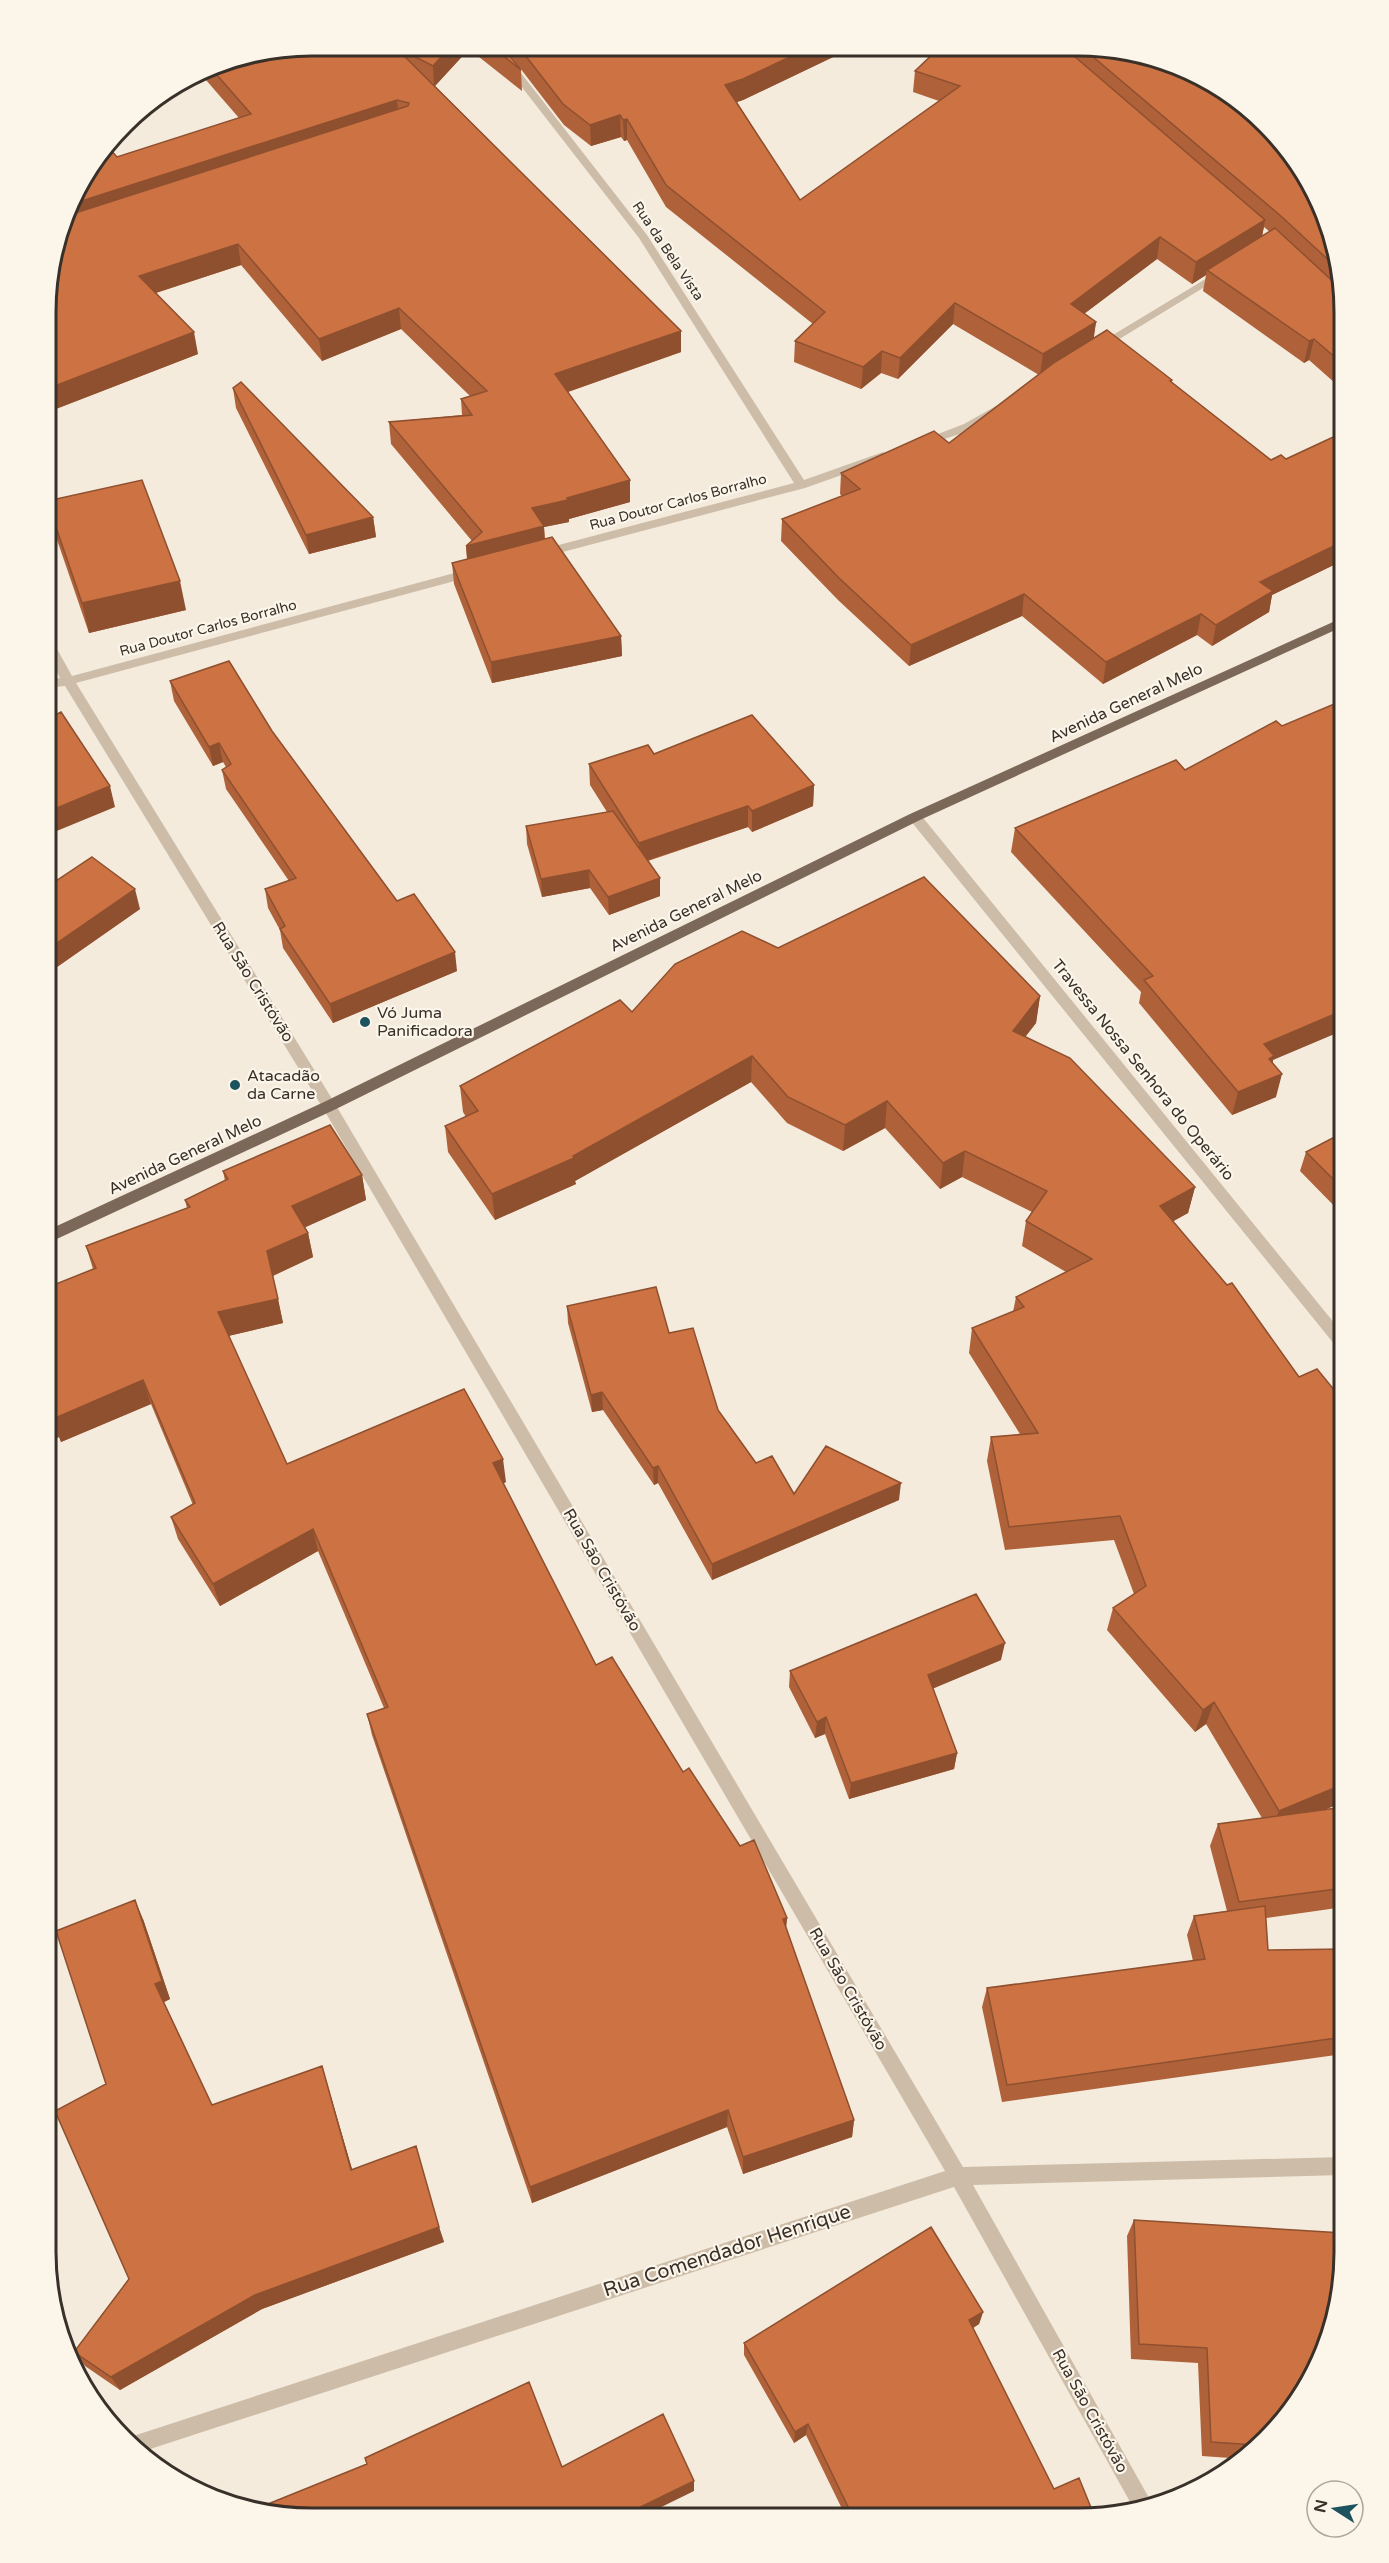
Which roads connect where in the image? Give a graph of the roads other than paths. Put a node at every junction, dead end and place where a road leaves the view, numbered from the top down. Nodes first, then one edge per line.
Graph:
1 (503, 56) edge
2 (1231, 266) edge
3 (1089, 352) edge
4 (1008, 402) edge
5 (912, 446) edge
6 (890, 454) edge
7 (801, 484) junction
8 (526, 558) edge
9 (480, 570) edge
10 (1334, 626) edge
11 (56, 658) edge
12 (68, 681) junction
13 (56, 683) edge
14 (915, 817) junction
15 (329, 1106) junction
16 (56, 1233) edge
17 (1334, 1334) edge
18 (1334, 2166) edge
19 (958, 2176) junction
20 (141, 2442) edge
21 (1140, 2500) edge

1 - 7 street, Rua da Bela Vista
2 - 3 street
4 - 5 street
6 - 7 street, Rua Doutor Carlos Borralho
7 - 8 street, Rua Doutor Carlos Borralho
9 - 12 street, Rua Doutor Carlos Borralho
10 - 14 main road, Avenida General Melo
11 - 12 street, Rua São Cristóvão
12 - 13 street, Rua Doutor Carlos Borralho
12 - 15 street, Rua São Cristóvão
14 - 15 main road, Avenida General Melo
14 - 17 street, Travessa Nossa Senhora do Operário
15 - 16 main road, Avenida General Melo
15 - 19 street, Rua São Cristóvão
18 - 19 street, Rua Comendador Henrique
19 - 20 street, Rua Comendador Henrique
19 - 21 street, Rua São Cristóvão

